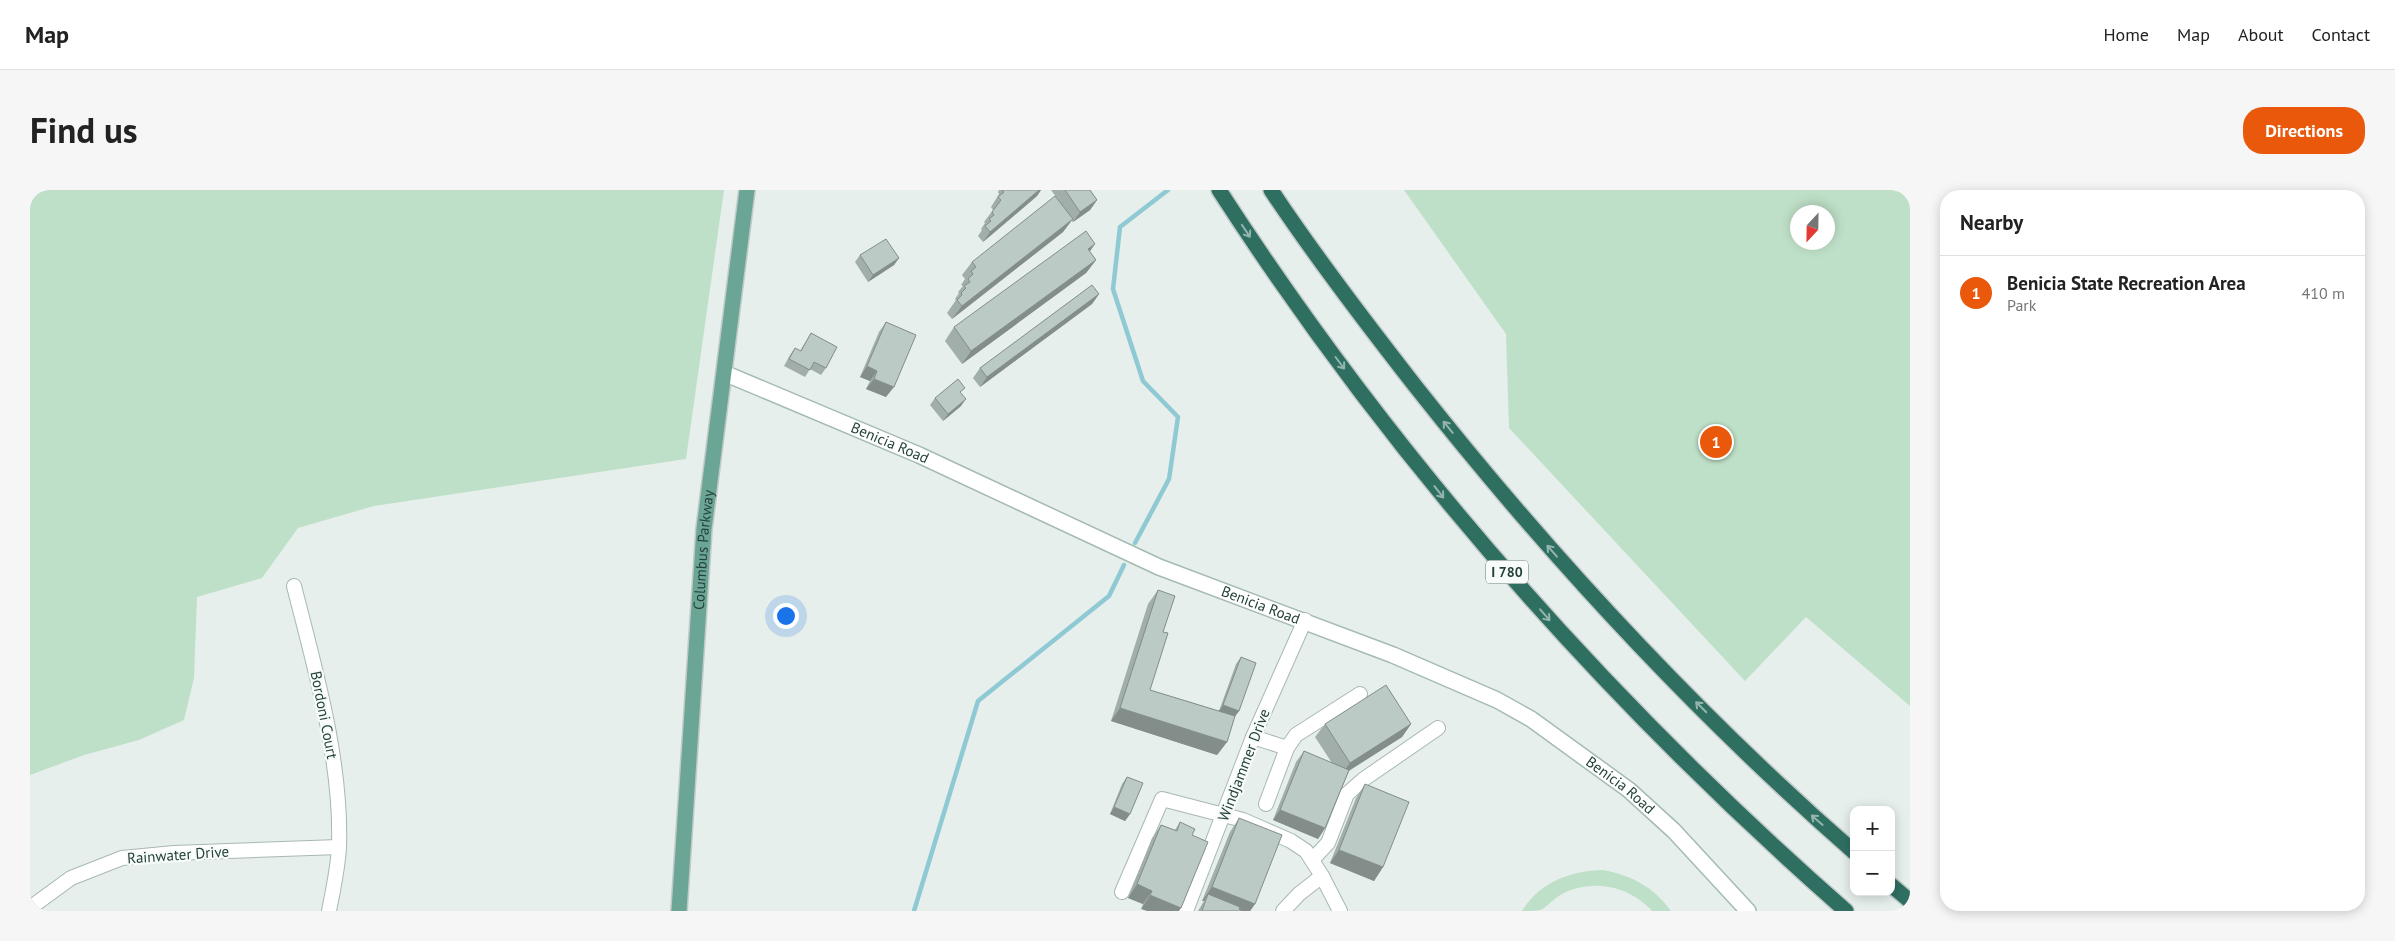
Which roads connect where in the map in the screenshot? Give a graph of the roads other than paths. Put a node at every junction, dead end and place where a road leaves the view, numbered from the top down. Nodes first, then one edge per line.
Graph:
1 (747, 190) edge
2 (1219, 190) edge
3 (1271, 190) edge
4 (724, 373) junction
5 (294, 586) dead end
6 (1305, 620) junction
7 (1360, 694) dead end
8 (1438, 728) dead end
9 (1253, 737) junction
10 (1287, 748) junction
11 (1266, 804) dead end
12 (1224, 816) junction
13 (339, 847) junction
14 (1853, 851) edge
15 (1312, 860) junction
16 (1322, 876) junction
17 (1895, 888) edge
18 (1122, 892) dead end
19 (1910, 901) edge
20 (30, 908) edge
21 (329, 911) edge
22 (679, 911) edge
23 (1186, 911) edge
24 (1283, 911) edge
25 (1340, 911) edge
26 (1748, 911) edge
27 (1846, 911) edge

1 - 4 main road, Columbus Parkway
2 -> 27 highway, I 780
14 -> 3 highway
4 - 6 main road, Benicia Road
4 - 22 main road, Columbus Parkway
5 - 13 street, Bordoni Court
6 - 9 street, Windjammer Drive
6 - 26 main road, Benicia Road
7 - 10 street
8 - 15 street
9 - 10 street
9 - 12 street, Windjammer Drive
10 - 11 street
12 - 15 street
12 - 18 street
12 - 23 street, Windjammer Drive
13 - 20 street, Rainwater Drive
13 - 21 street, Bordoni Court
15 - 16 street
16 - 24 street
16 - 25 street
17 - 19 highway

